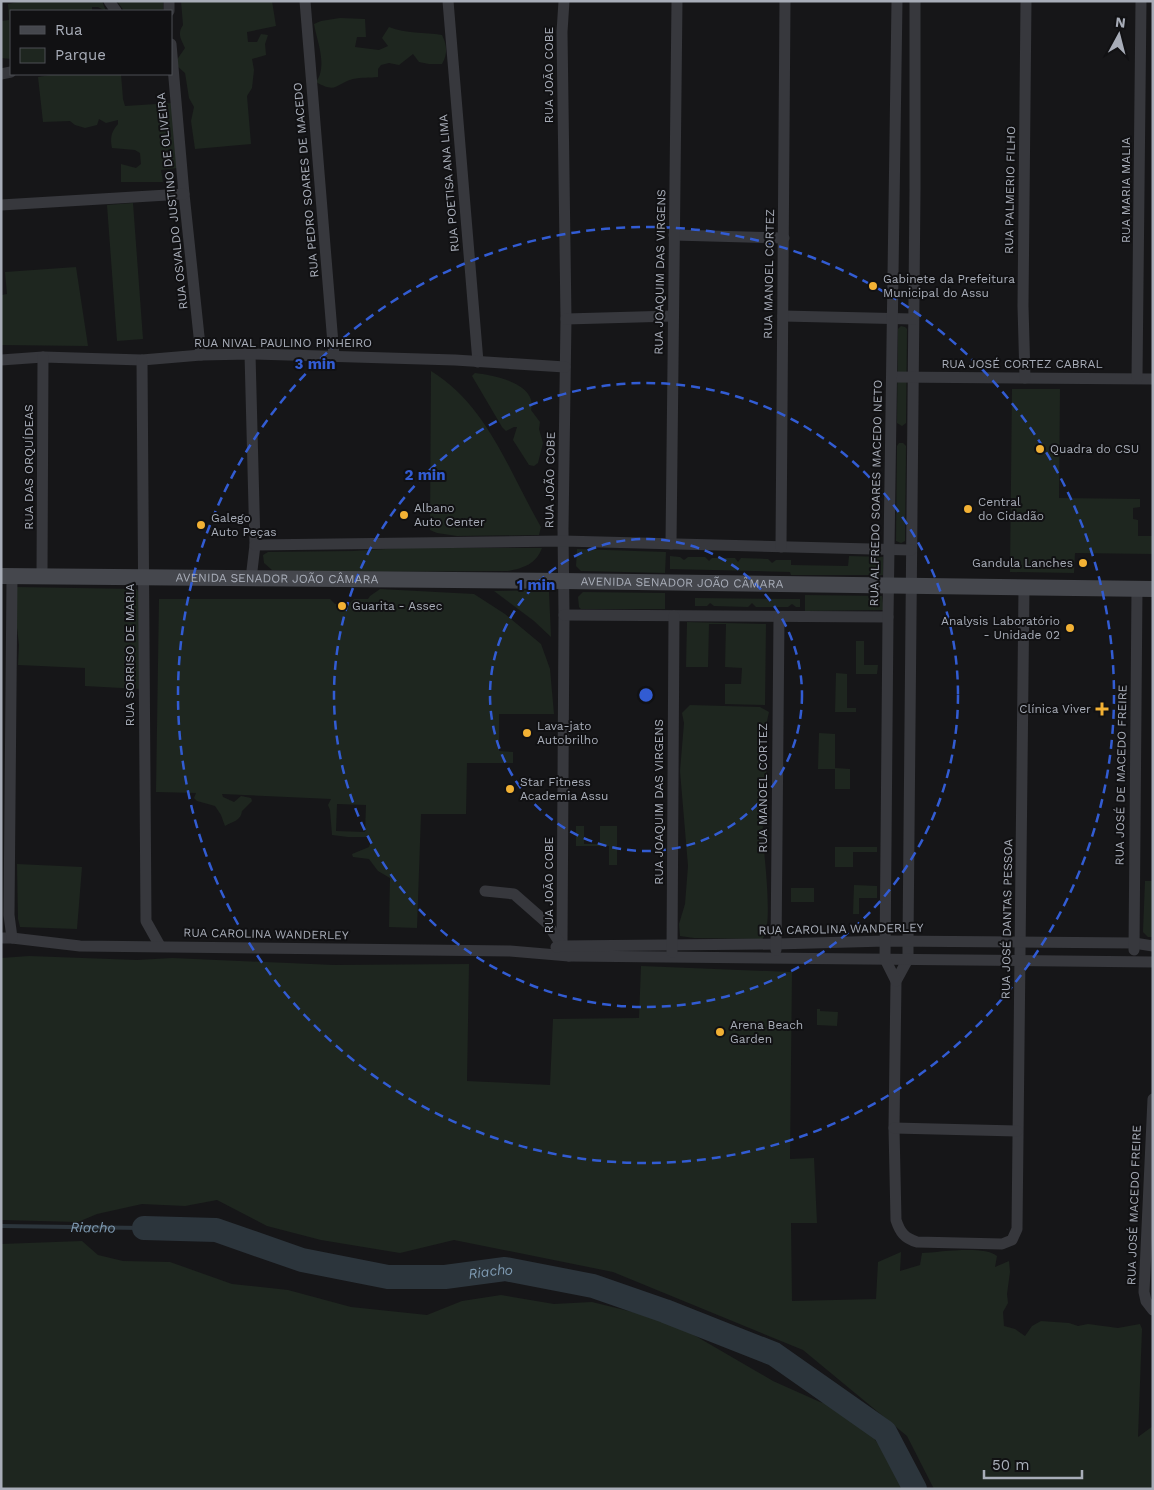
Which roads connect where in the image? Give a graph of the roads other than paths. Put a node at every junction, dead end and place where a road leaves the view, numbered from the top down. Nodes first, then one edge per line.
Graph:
1 (304, 1) edge
2 (448, 1) edge
3 (564, 1) edge
4 (677, 1) edge
5 (785, 1) edge
6 (897, 1) edge
7 (915, 1) edge
8 (1026, 1) edge
9 (1141, 1) edge
10 (172, 52) edge
11 (894, 189) junction
12 (915, 189) junction
13 (184, 194) junction
14 (1, 205) edge
15 (674, 235) junction
16 (784, 238) junction
17 (673, 316) junction
18 (783, 316) junction
19 (892, 318) junction
20 (566, 319) junction
21 (913, 319) junction
22 (250, 354) junction
23 (201, 355) junction
24 (334, 356) junction
25 (43, 357) junction
26 (1, 360) edge
27 (142, 360) junction
28 (478, 362) junction
29 (565, 367) junction
30 (892, 377) junction
31 (913, 378) junction
32 (1025, 378) junction
33 (1137, 378) junction
34 (1153, 379) edge
35 (890, 437) junction
36 (912, 437) junction
37 (563, 541) junction
38 (671, 544) junction
39 (255, 545) junction
40 (781, 547) junction
41 (889, 550) junction
42 (911, 550) junction
43 (7, 576) edge
44 (42, 576) junction
45 (144, 578) junction
46 (251, 579) junction
47 (563, 581) junction
48 (888, 585) junction
49 (910, 586) junction
50 (1024, 587) junction
51 (1145, 589) edge
52 (564, 616) junction
53 (674, 616) junction
54 (778, 617) junction
55 (888, 617) junction
56 (888, 636) junction
57 (910, 636) junction
58 (485, 891) dead end
59 (7, 938) edge
60 (886, 941) junction
61 (908, 942) junction
62 (1021, 943) junction
63 (776, 944) junction
64 (1134, 944) junction
65 (672, 945) junction
66 (160, 946) junction
67 (562, 946) junction
68 (1153, 946) edge
69 (530, 954) junction
70 (569, 956) junction
71 (672, 958) junction
72 (776, 959) junction
73 (885, 959) junction
74 (908, 959) junction
75 (1021, 960) junction
76 (1134, 961) junction
77 (1153, 962) edge
78 (896, 982) junction
79 (1153, 1099) edge
80 (894, 1128) junction
81 (1017, 1130) junction
82 (1002, 1244) joint
83 (1153, 1310) edge

1 - 24 street, RUA PEDRO SOARES DE MACEDO
2 - 28 street, RUA POETISA ANA LIMA
3 - 20 street, RUA JOÃO COBE
4 - 15 street, RUA JOAQUIM DAS VIRGENS
5 - 16 street, RUA MANOEL CORTEZ
6 - 11 street, RUA ALFREDO SOARES MACEDO NETO
7 - 12 street, RUA ALFREDO SOARES MACEDO NETO
8 - 32 street, RUA PALMERIO FILHO
9 - 33 street, RUA MARIA MALIA
10 - 13 street, RUA OSVALDO JUSTINO DE OLIVEIRA
11 - 12 street
11 - 19 street, RUA ALFREDO SOARES MACEDO NETO
12 - 21 street, RUA ALFREDO SOARES MACEDO NETO
13 - 14 street
13 - 23 street, RUA OSVALDO JUSTINO DE OLIVEIRA
15 - 16 street
15 - 17 street, RUA JOAQUIM DAS VIRGENS
16 - 18 street, RUA MANOEL CORTEZ
17 - 20 street
17 - 38 street, RUA JOAQUIM DAS VIRGENS
18 - 19 street
18 - 40 street, RUA MANOEL CORTEZ
19 - 21 street
19 - 30 street, RUA ALFREDO SOARES MACEDO NETO
20 - 29 street, RUA JOÃO COBE
21 - 31 street, RUA ALFREDO SOARES MACEDO NETO
22 - 23 street, RUA NIVAL PAULINO PINHEIRO
22 - 24 street, RUA NIVAL PAULINO PINHEIRO
22 - 39 street
23 - 27 street, RUA NIVAL PAULINO PINHEIRO
24 - 28 street, RUA NIVAL PAULINO PINHEIRO
25 - 26 street, RUA NIVAL PAULINO PINHEIRO
25 - 27 street, RUA NIVAL PAULINO PINHEIRO
25 - 44 street, RUA DAS ORQUÍDEAS
27 - 45 street, RUA SORRISO DE MARIA
28 - 29 street, RUA NIVAL PAULINO PINHEIRO
29 - 37 street, RUA JOÃO COBE
30 - 31 street, RUA JOSÉ CORTEZ CABRAL
30 - 35 street, RUA ALFREDO SOARES MACEDO NETO
31 - 32 street, RUA JOSÉ CORTEZ CABRAL
31 - 36 street, RUA ALFREDO SOARES MACEDO NETO
32 - 33 street, RUA JOSÉ CORTEZ CABRAL
33 - 34 street, RUA JOSÉ CORTEZ CABRAL
35 - 36 street
35 - 41 street, RUA ALFREDO SOARES MACEDO NETO
36 - 42 street, RUA ALFREDO SOARES MACEDO NETO
37 - 38 street
37 - 39 street
37 - 47 street, RUA JOÃO COBE
38 - 40 street
39 - 46 street
40 - 41 street
41 - 42 street
41 - 48 street, RUA ALFREDO SOARES MACEDO NETO
42 - 49 street, RUA ALFREDO SOARES MACEDO NETO
43 - 44 main road, AVENIDA SENADOR JOÃO CÂMARA
43 - 59 street
44 - 45 main road, AVENIDA SENADOR JOÃO CÂMARA
45 - 46 main road, AVENIDA SENADOR JOÃO CÂMARA
45 - 66 street, RUA SORRISO DE MARIA
46 - 47 main road, AVENIDA SENADOR JOÃO CÂMARA
47 - 48 main road, AVENIDA SENADOR JOÃO CÂMARA
47 - 52 street, RUA JOÃO COBE
48 - 49 main road, AVENIDA SENADOR JOÃO CÂMARA
48 - 55 street, RUA ALFREDO SOARES MACEDO NETO
49 - 50 main road, AVENIDA SENADOR JOÃO CÂMARA
49 - 57 street, RUA ALFREDO SOARES MACEDO NETO
50 - 51 main road, AVENIDA SENADOR JOÃO CÂMARA
50 - 62 street, RUA JOSÉ DANTAS PESSOA
51 - 64 street, RUA JOSÉ DE MACEDO FREIRE
52 - 53 street
52 - 67 street, RUA JOÃO COBE
53 - 54 street
53 - 65 street, RUA JOAQUIM DAS VIRGENS
54 - 55 street
54 - 63 street, RUA MANOEL CORTEZ
55 - 56 street, RUA ALFREDO SOARES MACEDO NETO
56 - 57 street
56 - 60 street, RUA ALFREDO SOARES MACEDO NETO
57 - 61 street, RUA ALFREDO SOARES MACEDO NETO
58 - 67 street
59 - 66 street, RUA CAROLINA WANDERLEY
60 - 61 street, RUA CAROLINA WANDERLEY
60 - 63 street, RUA CAROLINA WANDERLEY
60 - 73 street, RUA ALFREDO SOARES MACEDO NETO
61 - 62 street, RUA CAROLINA WANDERLEY
61 - 74 street, RUA ALFREDO SOARES MACEDO NETO
62 - 64 street, RUA CAROLINA WANDERLEY
62 - 75 street, RUA JOSÉ DANTAS PESSOA
63 - 65 street, RUA CAROLINA WANDERLEY
63 - 72 street, RUA MANOEL CORTEZ
64 - 68 street, RUA CAROLINA WANDERLEY
64 - 76 street, RUA JOSÉ DE MACEDO FREIRE
65 - 67 street, RUA CAROLINA WANDERLEY
65 - 71 street, RUA JOAQUIM DAS VIRGENS
66 - 69 street, RUA CAROLINA WANDERLEY
67 - 69 street, RUA CAROLINA WANDERLEY
67 - 70 street, RUA JOÃO COBE
69 - 70 street, RUA CAROLINA WANDERLEY
70 - 71 street, RUA CAROLINA WANDERLEY
71 - 72 street, RUA CAROLINA WANDERLEY
72 - 73 street, RUA CAROLINA WANDERLEY
73 - 74 street, RUA CAROLINA WANDERLEY
73 - 78 street, RUA ALFREDO SOARES MACEDO NETO
74 - 75 street, RUA CAROLINA WANDERLEY
74 - 78 street, RUA ALFREDO SOARES MACEDO NETO
75 - 76 street, RUA CAROLINA WANDERLEY
75 - 81 street, RUA JOSÉ DANTAS PESSOA
76 - 77 street, RUA CAROLINA WANDERLEY
78 - 80 street, RUA ALFREDO SOARES MACEDO NETO
79 - 83 street, RUA JOSÉ MACEDO FREIRE
80 - 81 street
80 - 82 street, RUA ALFREDO SOARES MACEDO NETO
81 - 82 street, RUA JOSÉ DANTAS PESSOA

